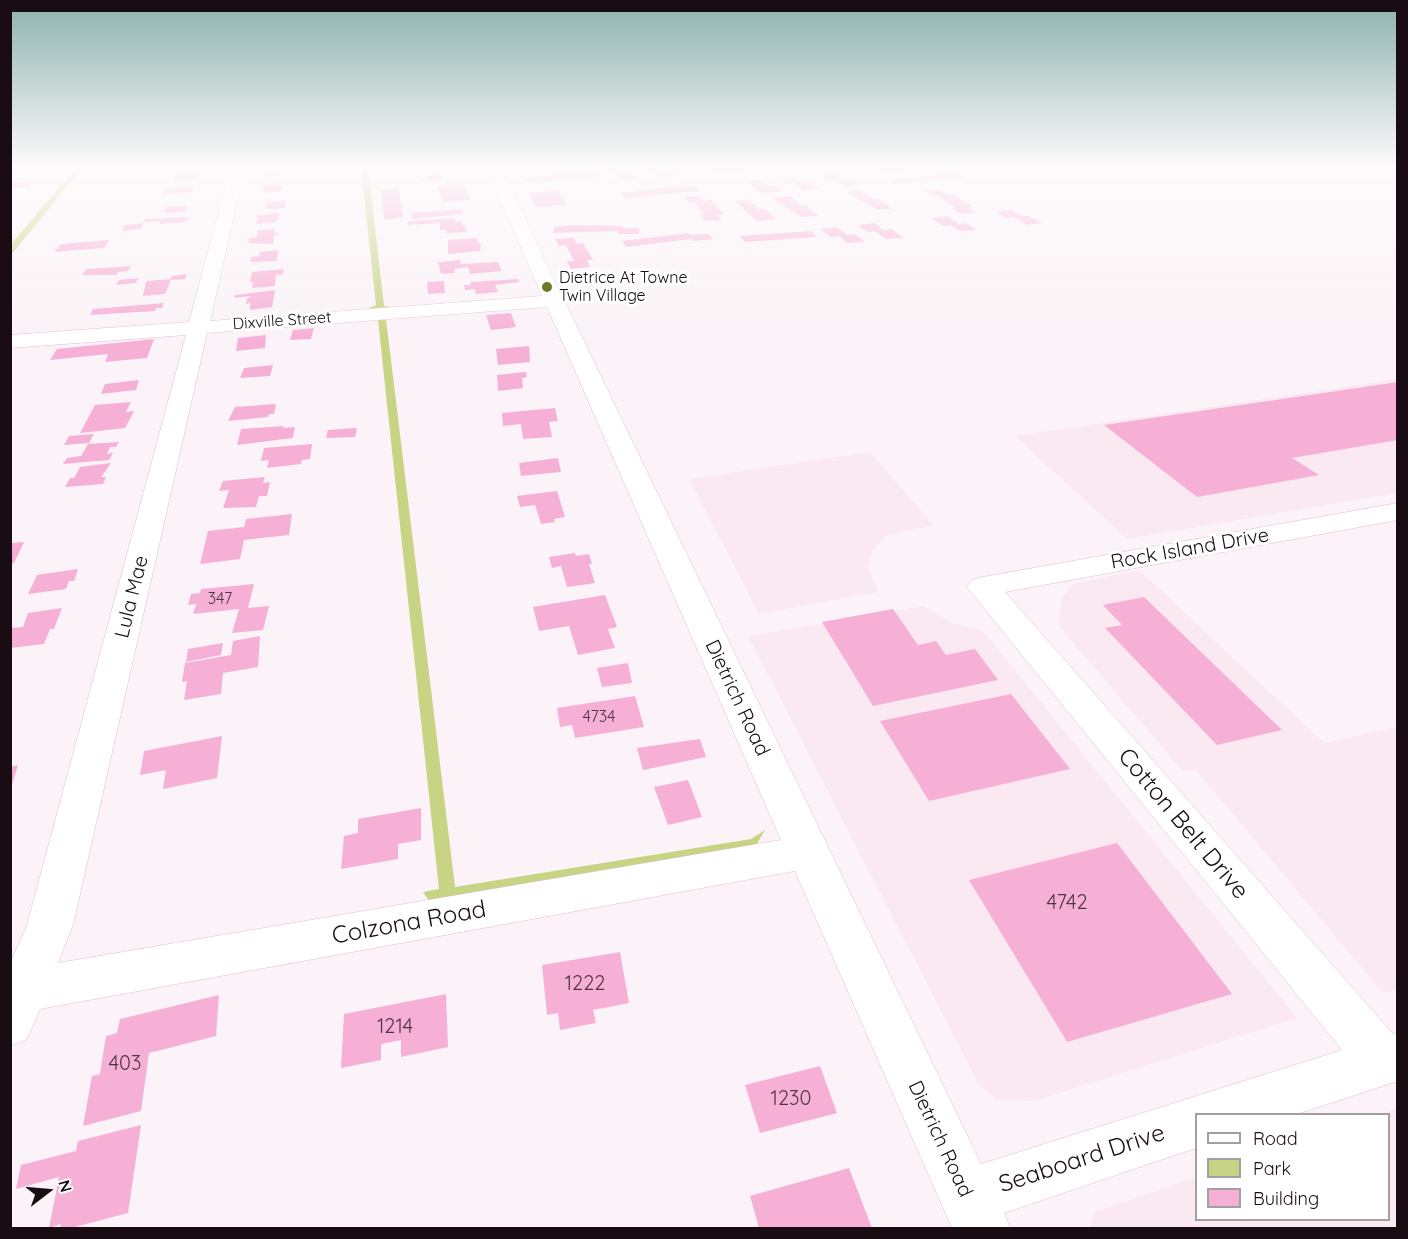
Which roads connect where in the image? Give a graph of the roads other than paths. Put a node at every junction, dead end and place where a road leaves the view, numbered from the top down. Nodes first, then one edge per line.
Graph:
1 (224, 225) edge
2 (519, 225) edge
3 (554, 301) junction
4 (199, 328) junction
5 (10, 342) edge
6 (1398, 511) edge
7 (983, 587) joint
8 (808, 852) junction
9 (15, 1002) edge
10 (1390, 1059) edge
11 (1222, 1113) edge
12 (1195, 1123) edge
13 (974, 1213) edge

1 - 4 street, Lula Mae
2 - 3 street, Dietrich Road
3 - 4 street, Dixville Street
3 - 8 street, Dietrich Road
4 - 5 street, Dixville Street
4 - 9 street, Lula Mae
6 - 7 street, Rock Island Drive
7 - 10 street, Cotton Belt Drive
8 - 9 street, Colzona Road
8 - 13 street, Dietrich Road
10 - 11 street
12 - 13 street, Seaboard Drive

